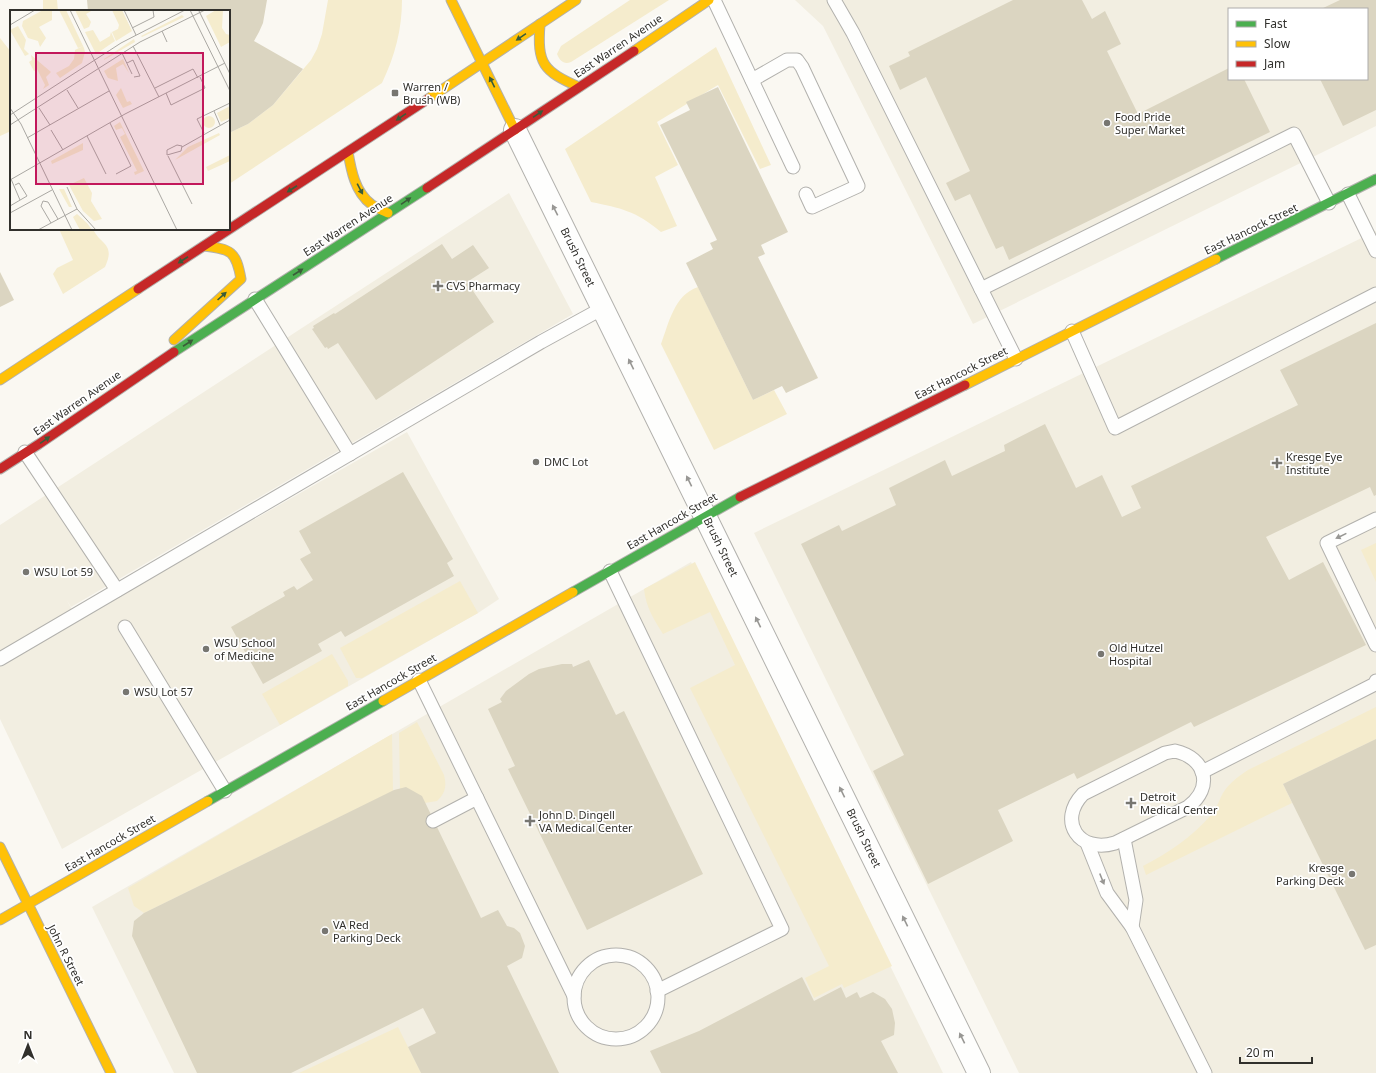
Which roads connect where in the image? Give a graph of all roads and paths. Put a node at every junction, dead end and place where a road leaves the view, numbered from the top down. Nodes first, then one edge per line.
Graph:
1 (451, 0) edge
2 (576, 0) edge
3 (709, 0) edge
4 (714, 0) edge
5 (834, 0) edge
6 (540, 24) junction
7 (482, 63) junction
8 (752, 80) junction
9 (579, 86) junction
10 (515, 130) junction
11 (348, 152) junction
12 (793, 167) dead end
13 (1376, 180) edge
14 (806, 194) dead end
15 (1348, 194) junction
16 (1329, 203) junction
17 (388, 213) junction
18 (230, 229) edge
19 (229, 230) edge
20 (204, 246) junction
21 (1376, 251) edge
22 (982, 289) junction
23 (1376, 294) edge
24 (255, 299) junction
25 (603, 308) junction
26 (1072, 331) junction
27 (1016, 359) junction
28 (144, 371) junction
29 (0, 380) edge
30 (26, 452) junction
31 (350, 454) junction
32 (0, 468) edge
33 (706, 516) junction
34 (1376, 519) edge
35 (610, 571) junction
36 (117, 590) junction
37 (125, 627) dead end
38 (1376, 645) edge
39 (0, 659) edge
40 (419, 680) junction
41 (1376, 681) edge
42 (1202, 772) junction
43 (225, 791) junction
44 (477, 798) junction
45 (433, 821) dead end
46 (1124, 839) junction
47 (1087, 843) junction
48 (0, 847) edge
49 (28, 904) junction
50 (0, 920) edge
51 (1132, 927) junction
52 (658, 991) junction
53 (574, 996) junction
54 (112, 1073) edge
55 (980, 1073) edge
56 (1204, 1073) edge

1 - 7 street, Brush Street
2 - 6 street
3 - 9 street, East Warren Avenue
4 - 8 lane
5 - 22 lane
6 -> 7 street
6 - 9 street
10 -> 7 street, Brush Street
7 -> 11 street
8 - 12 lane
8 - 14 lane
10 -> 9 street, East Warren Avenue
17 -> 10 street, East Warren Avenue
25 -> 10 street, Brush Street
11 -> 17 street
11 -> 18 street
13 - 15 street, East Hancock Street
15 - 16 street, East Hancock Street
15 - 21 lane
16 - 22 lane
16 - 26 street, East Hancock Street
24 -> 17 street, East Warren Avenue
19 -> 20 street
28 -> 20 street
20 -> 29 street
22 - 27 lane
23 - 26 lane
28 -> 24 street, East Warren Avenue
24 - 31 lane
25 - 31 lane
33 -> 25 street, Brush Street
26 - 27 street, East Hancock Street
27 - 33 street, East Hancock Street
30 -> 28 street, East Warren Avenue
30 - 32 street, East Warren Avenue
30 - 36 lane
31 - 36 lane
33 - 35 street, East Hancock Street
55 -> 33 street, Brush Street
34 -> 38 lane
35 - 40 street, East Hancock Street
35 - 52 lane
36 - 39 lane
37 - 43 lane
40 - 43 street, East Hancock Street
40 - 44 lane
41 - 42 lane
42 - 46 lane
42 - 47 lane
43 - 49 street, East Hancock Street
44 - 45 lane
44 - 53 lane
46 - 47 lane
46 - 51 lane
47 -> 51 lane
48 - 49 street, John R Street
49 - 50 street, East Hancock Street
49 - 54 street, John R Street
51 - 56 lane
52 - 53 lane
52 - 53 lane

